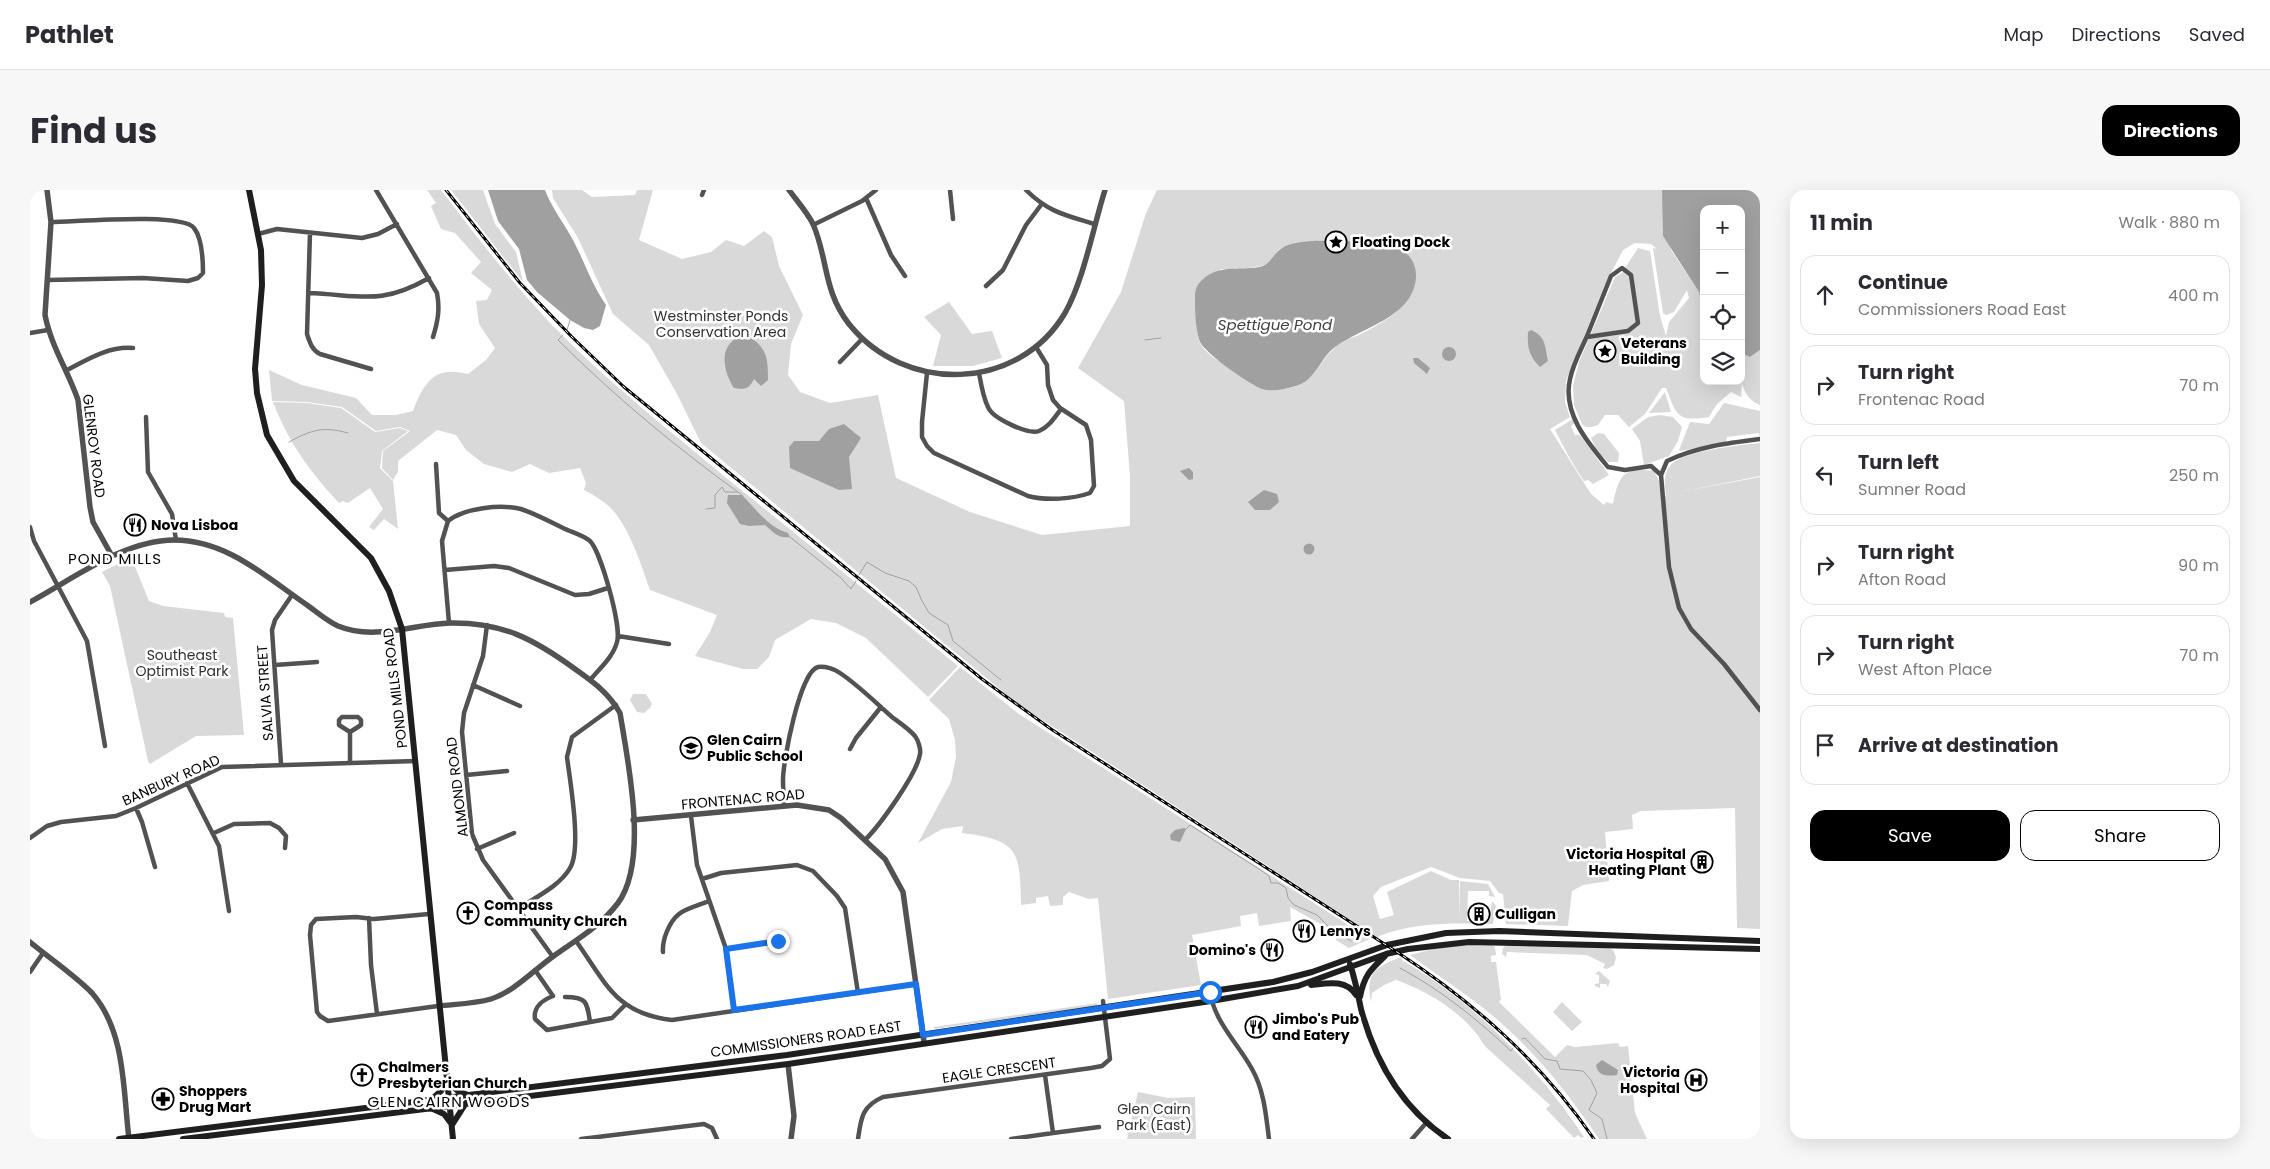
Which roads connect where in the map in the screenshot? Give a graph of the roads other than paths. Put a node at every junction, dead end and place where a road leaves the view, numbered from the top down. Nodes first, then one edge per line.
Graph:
1 (47, 190) edge
2 (250, 190) edge
3 (376, 190) edge
4 (704, 190) edge
5 (789, 190) edge
6 (876, 190) edge
7 (950, 190) edge
8 (1026, 190) edge
9 (1104, 190) edge
10 (702, 195) dead end
11 (866, 198) junction
12 (1041, 205) junction
13 (953, 219) dead end
14 (51, 222) junction
15 (397, 224) junction
16 (1094, 224) junction
17 (813, 225) junction
18 (310, 233) junction
19 (258, 234) junction
20 (905, 276) dead end
21 (429, 278) junction
22 (48, 280) junction
23 (986, 286) dead end
24 (309, 293) junction
25 (48, 330) junction
26 (30, 333) edge
27 (433, 337) dead end
28 (1586, 337) junction
29 (862, 339) junction
30 (1036, 347) junction
31 (134, 348) dead end
32 (840, 362) dead end
33 (371, 369) dead end
34 (67, 370) junction
35 (927, 373) junction
36 (979, 373) junction
37 (1061, 409) junction
38 (146, 417) dead end
39 (1760, 439) edge
40 (436, 464) dead end
41 (1662, 475) junction
42 (448, 521) junction
43 (30, 527) edge
44 (176, 540) junction
45 (112, 556) junction
46 (445, 570) junction
47 (58, 587) junction
48 (608, 588) junction
49 (292, 595) junction
50 (30, 602) edge
51 (449, 623) junction
52 (487, 625) junction
53 (402, 629) junction
54 (618, 636) junction
55 (669, 644) dead end
56 (317, 662) dead end
57 (275, 665) junction
58 (591, 679) junction
59 (474, 685) junction
60 (520, 706) dead end
61 (616, 706) junction
62 (881, 707) junction
63 (1760, 710) edge
64 (350, 732) junction
65 (105, 746) dead end
66 (850, 749) dead end
67 (416, 761) junction
68 (350, 762) junction
69 (281, 764) junction
70 (507, 772) dead end
71 (466, 775) junction
72 (187, 783) junction
73 (784, 806) junction
74 (136, 808) junction
75 (691, 816) junction
76 (633, 820) junction
77 (214, 833) junction
78 (514, 833) dead end
79 (30, 838) edge
80 (866, 840) junction
81 (285, 848) dead end
82 (477, 848) junction
83 (155, 867) dead end
84 (702, 879) junction
85 (709, 901) junction
86 (518, 909) junction
87 (229, 911) dead end
88 (429, 914) junction
89 (369, 918) junction
90 (786, 936) dead end
91 (576, 941) junction
92 (1760, 941) edge
93 (30, 942) edge
94 (726, 949) junction
95 (1760, 949) edge
96 (663, 952) dead end
97 (43, 953) junction
98 (1386, 954) junction
99 (553, 957) junction
100 (1348, 959) junction
101 (1351, 967) junction
102 (534, 970) junction
103 (30, 972) edge
104 (916, 984) junction
105 (1298, 986) junction
106 (858, 992) junction
107 (1210, 992) junction
108 (565, 997) dead end
109 (1211, 1001) junction
110 (1360, 1001) junction
111 (1104, 1004) junction
112 (625, 1005) junction
113 (438, 1006) junction
114 (734, 1010) junction
115 (377, 1014) junction
116 (1105, 1017) junction
117 (590, 1022) junction
118 (923, 1035) junction
119 (924, 1042) junction
120 (786, 1055) junction
121 (788, 1064) junction
122 (1045, 1075) junction
123 (446, 1081) junction
124 (470, 1096) junction
125 (431, 1100) junction
126 (449, 1102) junction
127 (466, 1104) junction
128 (425, 1108) junction
129 (1427, 1122) junction
130 (451, 1126) junction
131 (1099, 1127) dead end
132 (1053, 1133) junction
133 (129, 1138) edge
134 (119, 1139) edge
135 (183, 1139) edge
136 (453, 1139) edge
137 (581, 1139) edge
138 (717, 1139) edge
139 (791, 1139) edge
140 (858, 1139) edge
141 (1011, 1139) edge
142 (1269, 1139) edge
143 (1412, 1139) edge
144 (1448, 1139) edge

1 - 14 street, GLENROY ROAD
2 - 19 main road, POND MILLS ROAD
3 - 15 street
4 - 10 street
5 - 17 street
6 - 11 street
7 - 13 street
8 - 12 street
9 - 16 street
11 - 17 street
11 - 20 street
12 - 16 street
12 - 23 street
14 - 22 street, GLENROY ROAD
14 - 22 street
15 - 18 street
15 - 21 street
16 - 30 street
17 - 29 street
18 - 19 street
18 - 24 street
19 - 53 main road, POND MILLS ROAD
21 - 24 street
21 - 27 street
22 - 25 street, GLENROY ROAD
24 - 33 street
25 - 26 street
25 - 34 street, GLENROY ROAD
28 - 28 street
28 - 41 street
29 - 32 street
29 - 35 street
30 - 36 street
30 - 37 street
31 - 34 street
34 - 45 street, GLENROY ROAD
35 - 36 street
35 - 37 street
36 - 37 street
38 - 44 street
39 - 41 street
40 - 42 street
41 - 63 street
42 - 46 street
42 - 48 street
43 - 47 street
44 - 45 street
44 - 49 street
45 - 47 street
46 - 48 street
46 - 51 street
47 - 50 street
47 - 65 street
48 - 54 street
49 - 53 street
49 - 57 street, SALVIA STREET
51 - 52 street
51 - 53 street
52 - 58 street
52 - 59 street, ALMOND ROAD
53 - 67 main road, POND MILLS ROAD
54 - 55 street
54 - 58 street
56 - 57 street
57 - 69 street, SALVIA STREET
58 - 61 street
59 - 60 street
59 - 71 street, ALMOND ROAD
61 - 76 street
61 - 86 street
62 - 66 street
62 - 73 street
62 - 80 street
64 - 64 street
64 - 68 street
67 - 68 street, BANBURY ROAD
67 - 88 main road, POND MILLS ROAD
68 - 69 street, BANBURY ROAD
69 - 72 street, BANBURY ROAD
70 - 71 street
71 - 82 street, ALMOND ROAD
72 - 74 street, BANBURY ROAD
72 - 77 street
73 - 75 street, FRONTENAC ROAD
73 - 80 street, FRONTENAC ROAD
74 - 79 street, BANBURY ROAD
74 - 83 street
75 - 76 street, FRONTENAC ROAD
75 - 84 street
76 - 91 street
77 - 81 street
77 - 87 street
78 - 82 street
80 - 104 street, FRONTENAC ROAD
82 - 86 street, ALMOND ROAD
84 - 85 street
84 - 106 street
85 - 94 street
85 - 96 street
86 - 99 street, ALMOND ROAD
88 - 89 street
88 - 113 main road, POND MILLS ROAD
89 - 115 street
89 - 115 street
90 - 94 street
91 - 99 street
91 - 112 street
92 - 100 main road, COMMISSIONERS ROAD EAST
93 - 97 street
94 - 114 street
95 - 98 main road, COMMISSIONERS ROAD EAST
97 - 103 street
97 - 133 street
98 - 101 main road, COMMISSIONERS ROAD EAST
98 - 110 main road
99 - 102 street
100 - 101 main road
100 - 107 main road, COMMISSIONERS ROAD EAST
101 - 105 main road, COMMISSIONERS ROAD EAST
101 - 110 main road
102 - 113 street
102 - 117 street
104 - 106 street
104 - 118 street, FRONTENAC ROAD
105 - 109 main road, COMMISSIONERS ROAD EAST
105 - 110 main road
106 - 114 street
107 - 109 street
107 - 111 main road, COMMISSIONERS ROAD EAST
108 - 117 street
109 - 116 main road, COMMISSIONERS ROAD EAST
109 - 142 street
110 - 129 main road
111 - 116 street, EAGLE CRESCENT
111 - 118 main road, COMMISSIONERS ROAD EAST
112 - 114 street
112 - 117 street
113 - 115 street
113 - 123 main road, POND MILLS ROAD
116 - 119 main road, COMMISSIONERS ROAD EAST
116 - 122 street, EAGLE CRESCENT
118 - 119 street, FRONTENAC ROAD
118 - 120 main road, COMMISSIONERS ROAD EAST
119 - 121 main road, COMMISSIONERS ROAD EAST
120 - 121 street
120 - 124 main road, COMMISSIONERS ROAD EAST
121 - 127 main road, COMMISSIONERS ROAD EAST
121 - 139 street
122 - 132 street
122 - 140 street, EAGLE CRESCENT
123 - 124 main road
123 - 125 main road
123 - 126 main road, POND MILLS ROAD
124 - 126 main road, COMMISSIONERS ROAD EAST
125 - 126 main road, COMMISSIONERS ROAD EAST
125 - 133 main road, COMMISSIONERS ROAD EAST
126 - 127 main road, COMMISSIONERS ROAD EAST
126 - 128 main road, COMMISSIONERS ROAD EAST
126 - 130 main road, POND MILLS ROAD
127 - 130 main road
128 - 130 main road
128 - 135 main road, COMMISSIONERS ROAD EAST
129 - 143 street
129 - 144 main road
130 - 136 main road, POND MILLS ROAD
131 - 132 street
132 - 141 street
133 - 134 main road, COMMISSIONERS ROAD EAST
137 - 138 street

